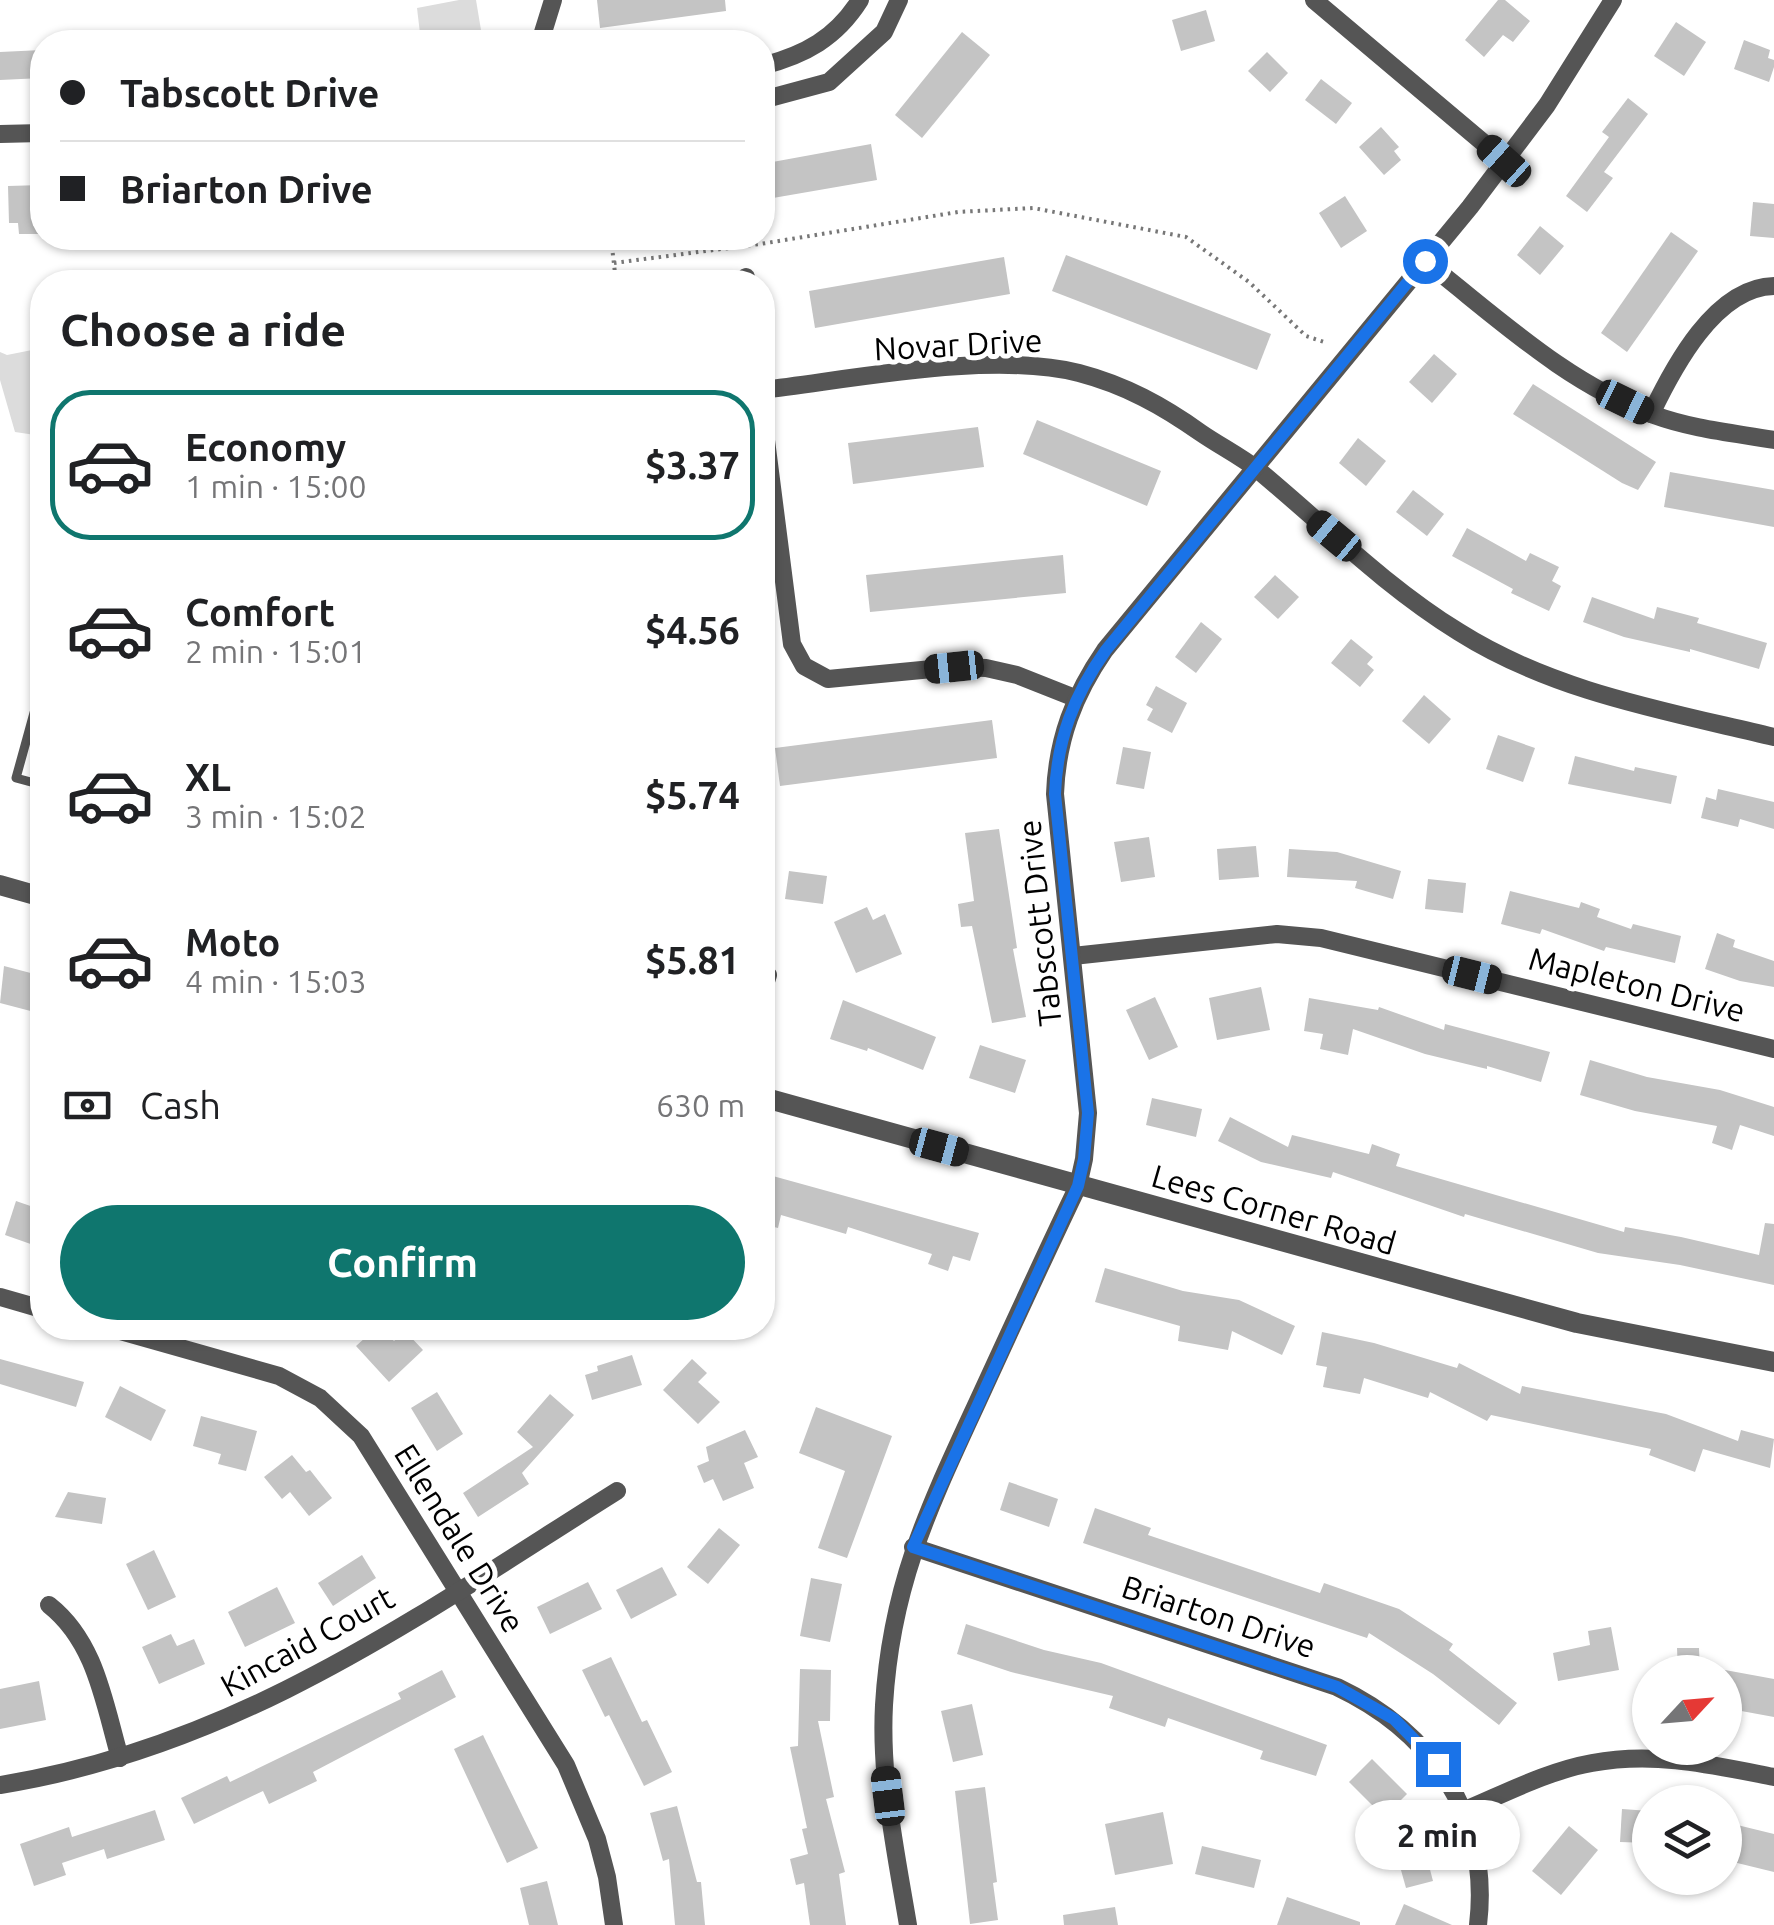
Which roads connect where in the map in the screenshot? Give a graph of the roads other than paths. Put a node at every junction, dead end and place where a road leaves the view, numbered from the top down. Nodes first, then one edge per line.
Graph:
1 (553, 0) edge
2 (860, 0) edge
3 (899, 0) edge
4 (1314, 0) edge
5 (1613, 0) edge
6 (544, 30) edge
7 (775, 61) edge
8 (775, 96) edge
9 (30, 133) edge
10 (0, 134) edge
11 (1504, 161) junction
12 (1425, 261) junction
13 (1774, 286) edge
14 (775, 389) edge
15 (1651, 414) junction
16 (1774, 440) edge
17 (1254, 467) junction
18 (775, 511) edge
19 (1075, 698) junction
20 (30, 727) edge
21 (1774, 737) edge
22 (30, 782) edge
23 (0, 885) edge
24 (30, 894) edge
25 (1073, 956) junction
26 (1774, 1049) edge
27 (775, 1101) edge
28 (1078, 1186) junction
29 (0, 1297) edge
30 (30, 1306) edge
31 (152, 1340) edge
32 (1774, 1362) edge
33 (617, 1492) dead end
34 (913, 1547) junction
35 (458, 1590) junction
36 (49, 1604) dead end
37 (120, 1758) junction
38 (1774, 1777) edge
39 (0, 1785) edge
40 (1462, 1811) junction
41 (614, 1925) edge
42 (908, 1925) edge
43 (1478, 1925) edge

1 - 6 street
2 - 7 street
3 - 8 street
4 - 11 street
5 - 11 street, Tabscott Drive
9 - 10 street
11 - 12 street, Tabscott Drive
12 - 15 street
12 - 17 street, Tabscott Drive
13 - 15 street
14 - 17 street, Novar Drive
15 - 16 street
17 - 19 street, Tabscott Drive
17 - 21 street, Novar Drive
18 - 19 street
19 - 25 street, Tabscott Drive
20 - 22 lane
23 - 24 street
25 - 26 street, Mapleton Drive
25 - 28 street, Tabscott Drive
27 - 28 street, Lees Corner Road
28 - 32 street, Lees Corner Road
28 - 34 street, Tabscott Drive
29 - 30 street
31 - 35 street, Ellendale Drive
33 - 35 street, Kincaid Court
34 - 40 street, Briarton Drive
34 - 42 street, Tabscott Drive
35 - 37 street, Kincaid Court
35 - 41 street, Ellendale Drive
36 - 37 street
37 - 39 street, Kincaid Court
38 - 40 street
40 - 43 street, Briarton Drive

